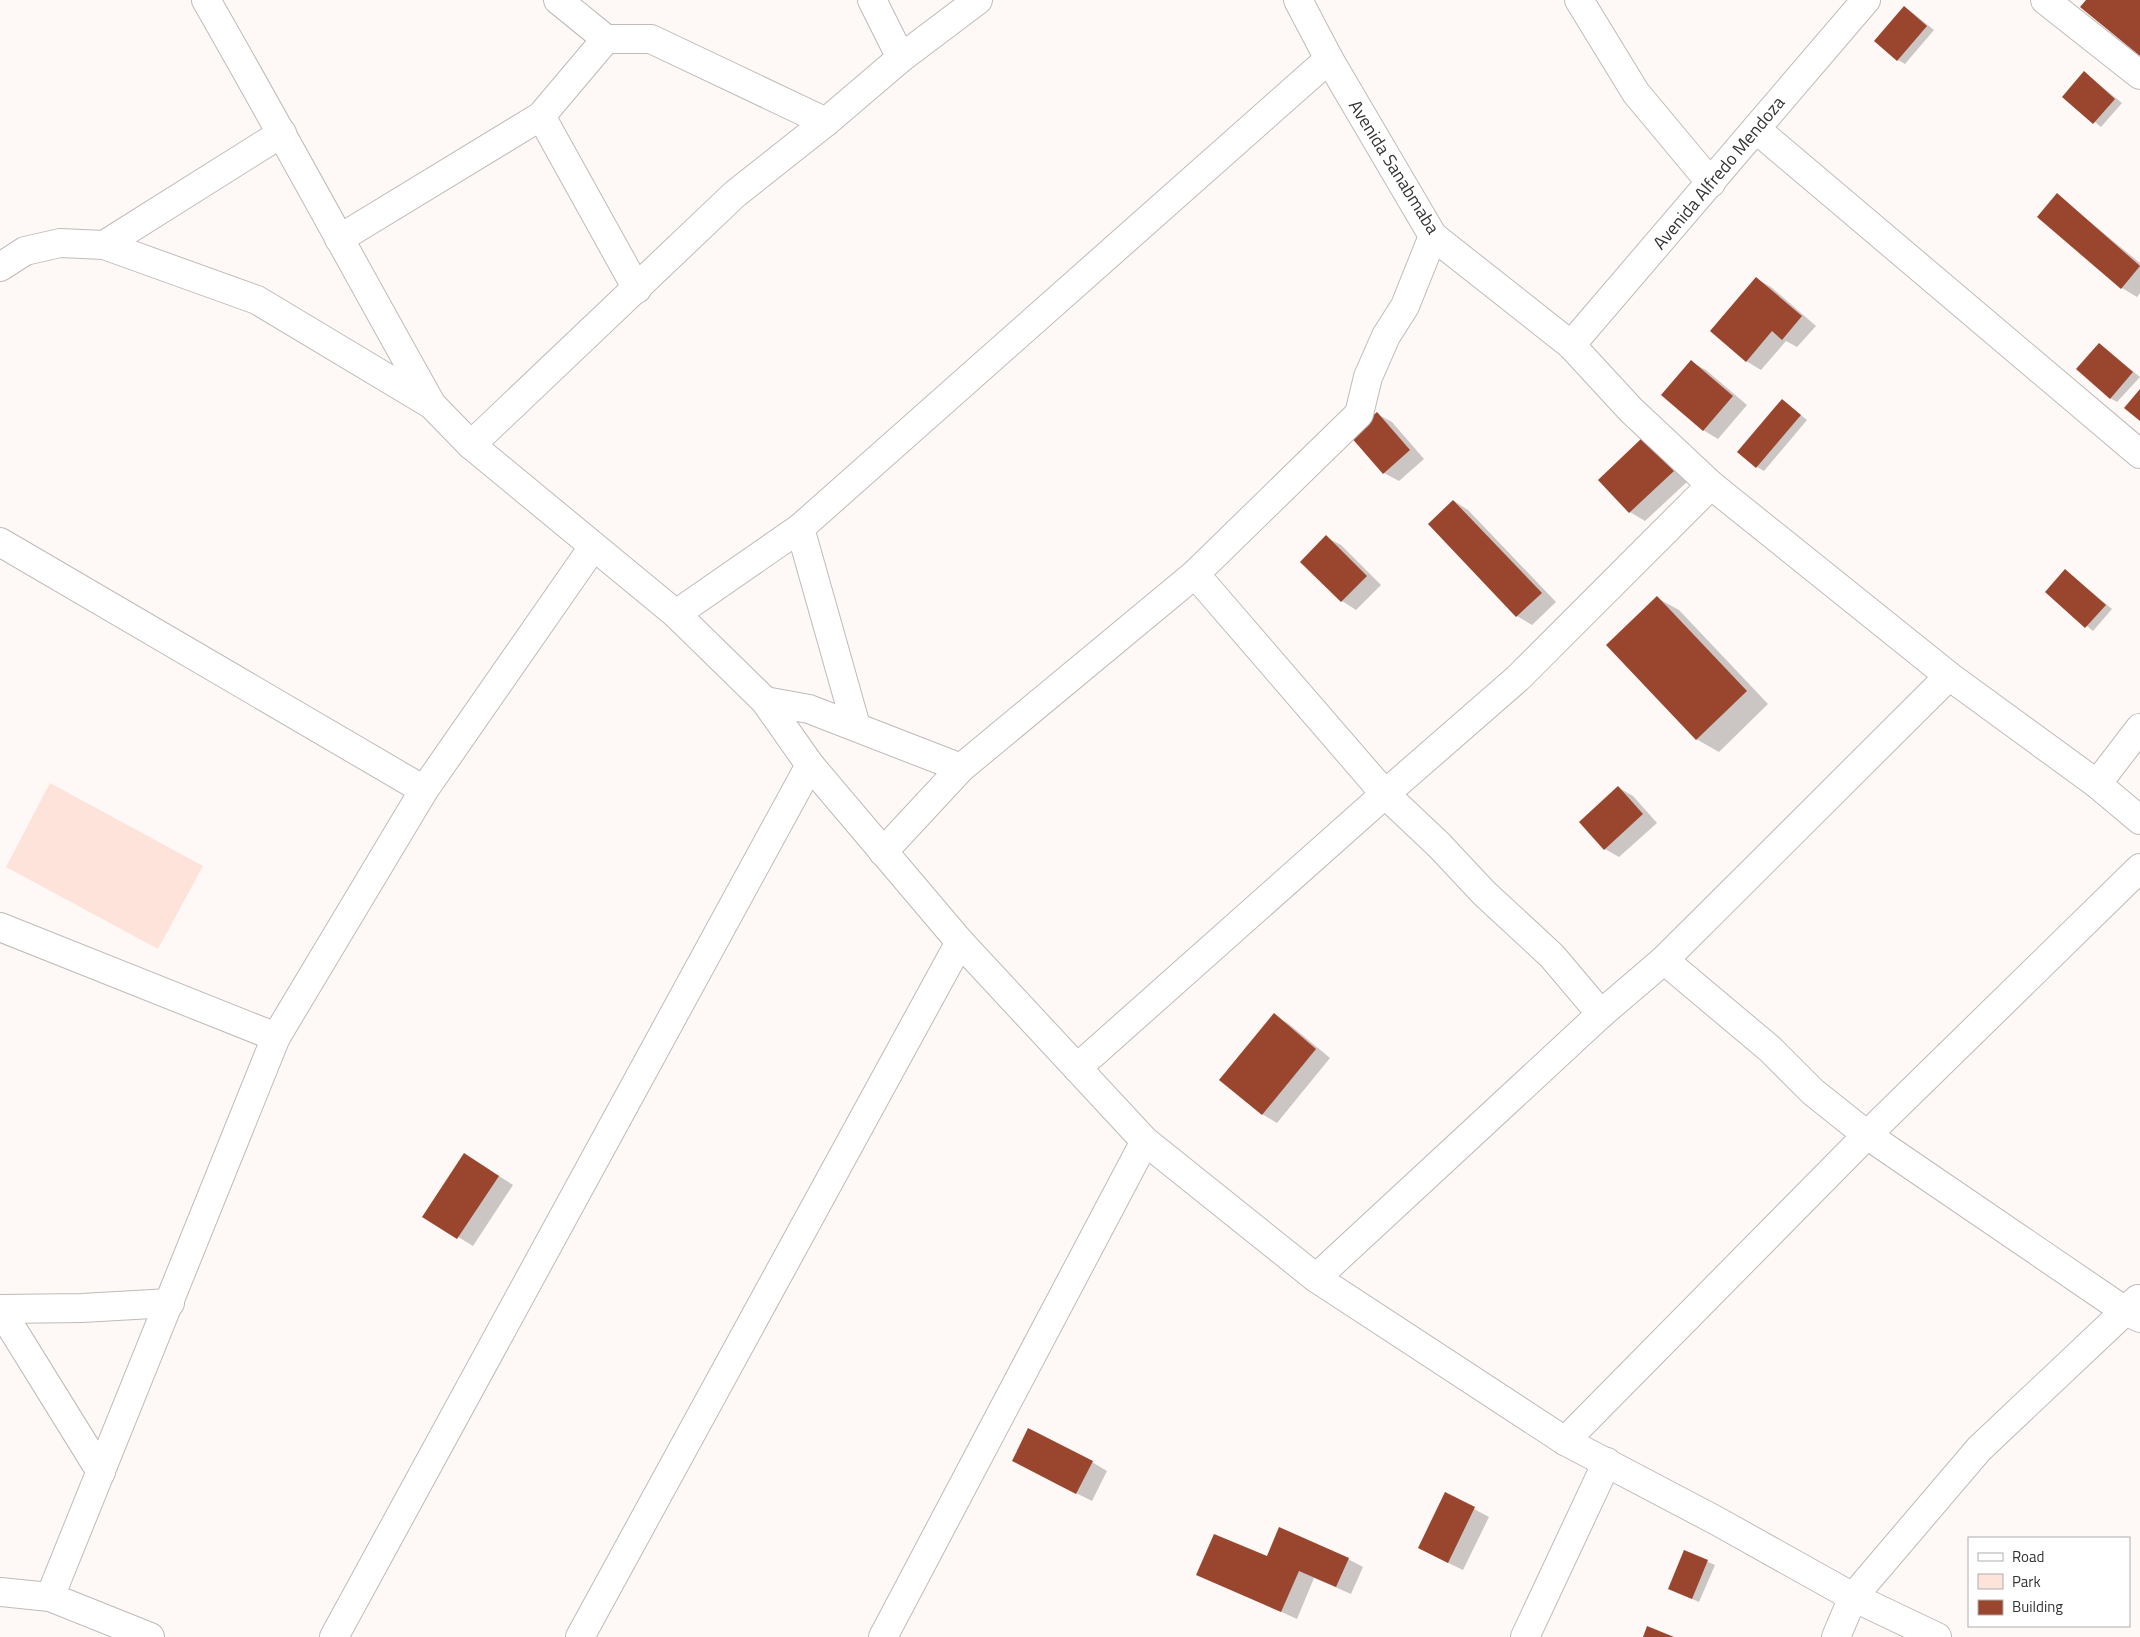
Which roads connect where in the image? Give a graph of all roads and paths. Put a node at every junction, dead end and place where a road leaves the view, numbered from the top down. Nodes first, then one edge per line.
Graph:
1 (206, 0) edge
2 (558, 0) edge
3 (872, 0) edge
4 (978, 0) edge
5 (1298, 0) edge
6 (1579, 0) edge
7 (2045, 0) edge
8 (1856, 4) edge
9 (606, 39) junction
10 (901, 58) junction
11 (1329, 59) junction
12 (2140, 75) edge
13 (541, 116) junction
14 (826, 122) junction
15 (1756, 129) junction
16 (282, 133) junction
17 (1711, 183) junction
18 (1433, 236) junction
19 (339, 239) junction
20 (104, 245) junction
21 (0, 267) edge
22 (637, 289) junction
23 (1570, 345) junction
24 (432, 405) junction
25 (471, 445) junction
26 (2140, 454) edge
27 (1711, 485) junction
28 (800, 528) junction
29 (0, 542) edge
30 (593, 548) junction
31 (1195, 574) junction
32 (676, 614) junction
33 (1950, 676) junction
34 (765, 701) junction
35 (856, 726) junction
36 (2140, 728) edge
37 (810, 765) junction
38 (960, 768) junction
39 (2097, 784) junction
40 (424, 790) junction
41 (1385, 794) junction
42 (2140, 820) edge
43 (883, 852) junction
44 (2140, 868) edge
45 (0, 928) edge
46 (960, 942) junction
47 (1664, 960) junction
48 (1601, 1014) junction
49 (276, 1038) junction
50 (1077, 1068) junction
51 (1867, 1136) junction
52 (1145, 1141) junction
53 (1316, 1278) junction
54 (170, 1303) junction
55 (0, 1309) edge
56 (2135, 1309) edge
57 (1565, 1441) junction
58 (1607, 1462) junction
59 (101, 1472) junction
60 (0, 1592) edge
61 (50, 1597) junction
62 (1853, 1597) junction
63 (150, 1637) edge
64 (334, 1637) edge
65 (580, 1637) edge
66 (883, 1637) edge
67 (1525, 1637) edge
68 (1836, 1637) edge
69 (1937, 1637) edge

1 - 16 street
2 - 9 street
3 - 10 street
4 - 10 street
5 - 11 street, Avenida Sanabmaba
6 - 17 street
7 - 12 street
8 - 15 street, Avenida Alfredo Mendoza
9 - 13 street
9 - 14 street
10 - 14 street
11 - 18 street, Avenida Sanabmaba
11 - 28 street
13 - 19 street
13 - 22 street
14 - 22 street
15 - 17 street, Avenida Alfredo Mendoza
15 - 26 street
16 - 19 street
16 - 20 street
17 - 23 street, Avenida Alfredo Mendoza
18 - 23 street, Avenida Sanabmaba
18 - 31 street
19 - 24 street
20 - 21 street
20 - 24 street
22 - 25 street
23 - 27 street, Avenida Sanabmaba
24 - 25 street
25 - 30 street
27 - 33 street, Avenida Sanabmaba
27 - 41 street
28 - 32 street
28 - 35 street
29 - 40 street
30 - 32 street
30 - 40 street
31 - 38 street
31 - 41 street
32 - 34 street
33 - 39 street, Avenida Sanabmaba
33 - 47 street
34 - 35 street
34 - 37 street
35 - 38 street
36 - 39 street
37 - 43 street
37 - 64 street
38 - 43 street
39 - 42 street, Avenida Sanabmaba
40 - 49 street
41 - 48 street
41 - 50 street
43 - 46 street
44 - 51 street
45 - 49 street
46 - 50 street
46 - 65 street
47 - 48 street
47 - 51 street
48 - 53 street
49 - 54 street
50 - 52 street
51 - 56 street
51 - 57 street
52 - 53 street
52 - 66 street
53 - 57 street
54 - 55 street
54 - 59 street
55 - 59 street
56 - 62 street
57 - 58 street
58 - 62 street
58 - 67 street
59 - 61 street
60 - 61 street
61 - 63 street
62 - 68 street
62 - 69 street

